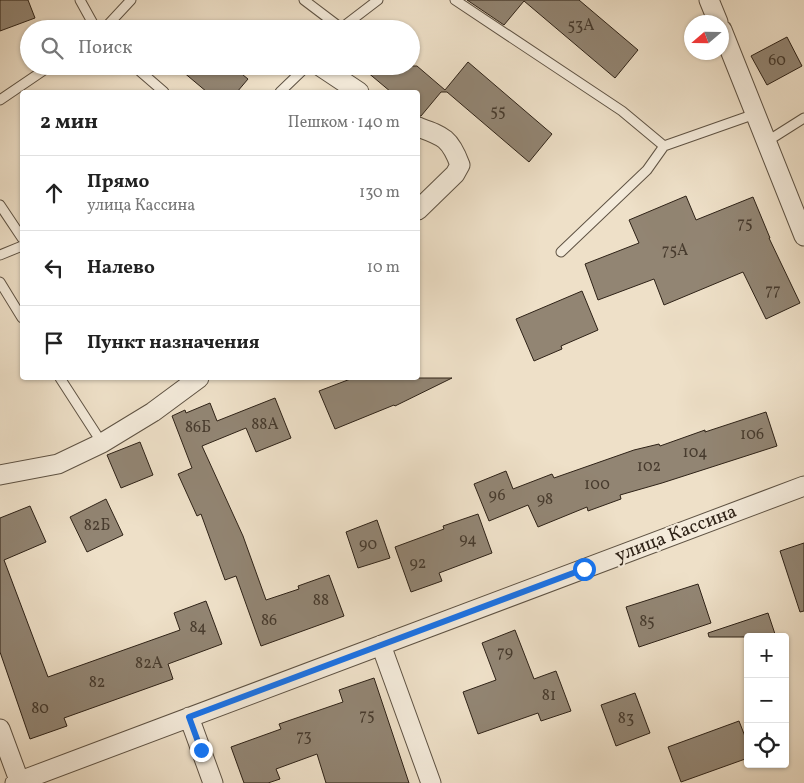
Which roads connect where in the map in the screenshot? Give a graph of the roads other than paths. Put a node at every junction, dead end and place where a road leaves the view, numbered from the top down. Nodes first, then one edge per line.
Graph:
1 (80, 0) edge
2 (130, 0) edge
3 (304, 0) edge
4 (378, 0) edge
5 (455, 0) edge
6 (709, 0) edge
7 (715, 15) edge
8 (91, 20) edge
9 (112, 20) edge
10 (330, 20) edge
11 (351, 20) edge
12 (729, 48) edge
13 (37, 75) edge
14 (144, 75) edge
15 (298, 75) edge
16 (334, 75) edge
17 (162, 90) edge
18 (282, 90) edge
19 (356, 90) edge
20 (0, 100) edge
21 (755, 114) junction
22 (804, 118) edge
23 (420, 128) edge
24 (766, 142) junction
25 (664, 146) junction
26 (0, 205) edge
27 (420, 208) edge
28 (20, 235) edge
29 (804, 236) edge
30 (20, 247) edge
31 (561, 252) dead end
32 (0, 255) edge
33 (0, 282) edge
34 (20, 315) edge
35 (61, 380) edge
36 (197, 380) edge
37 (102, 443) junction
38 (0, 475) edge
39 (804, 486) edge
40 (381, 645) junction
41 (189, 717) junction
42 (0, 729) edge
43 (18, 782) edge
44 (213, 783) edge
45 (431, 783) edge

1 - 8 lane
2 - 9 lane
3 - 10 lane
4 - 11 lane
5 - 25 lane
6 - 7 street
12 - 21 street
13 - 20 lane
14 - 17 lane
15 - 18 lane
16 - 19 street
21 - 24 street
21 - 25 lane
22 - 24 lane
23 - 27 street
24 - 29 street
25 - 31 lane
26 - 28 lane
30 - 32 lane
33 - 34 lane
35 - 37 lane
36 - 37 street
37 - 38 street
39 - 40 street, улица Кассина
40 - 41 street, улица Кассина
40 - 45 street
41 - 43 street, улица Кассина
41 - 44 street
42 - 43 street

